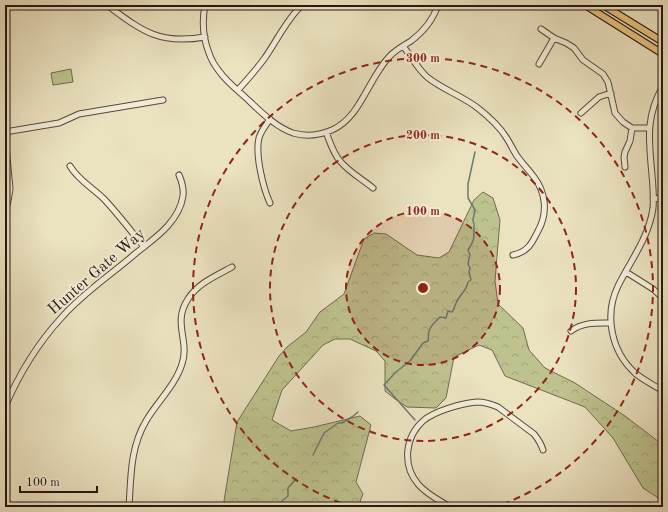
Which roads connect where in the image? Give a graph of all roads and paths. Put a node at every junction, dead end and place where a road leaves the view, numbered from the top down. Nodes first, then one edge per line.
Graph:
1 (107, 5) edge
2 (206, 5) edge
3 (302, 5) edge
4 (438, 5) edge
5 (585, 5) edge
6 (603, 5) edge
7 (541, 29) dead end
8 (205, 38) junction
9 (554, 38) junction
10 (663, 42) edge
11 (403, 46) junction
12 (663, 54) edge
13 (539, 64) dead end
14 (663, 86) edge
15 (238, 90) junction
16 (611, 94) junction
17 (163, 100) dead end
18 (581, 113) dead end
19 (270, 119) junction
20 (632, 128) junction
21 (649, 128) junction
22 (5, 132) edge
23 (326, 132) junction
24 (5, 136) edge
25 (70, 166) dead end
26 (625, 167) dead end
27 (178, 175) dead end
28 (373, 188) dead end
29 (663, 198) edge
30 (653, 199) junction
31 (270, 203) dead end
32 (5, 213) edge
33 (144, 247) junction
34 (513, 255) dead end
35 (232, 267) dead end
36 (626, 272) junction
37 (663, 298) edge
38 (611, 323) junction
39 (571, 331) dead end
40 (663, 391) edge
41 (7, 395) edge
42 (5, 407) edge
43 (543, 450) dead end
44 (129, 507) edge
45 (450, 507) edge

1 - 8 street
2 - 8 street
3 - 15 street
4 - 11 street
5 - 12 main road
6 - 10 main road
7 - 9 street
8 - 15 street
9 - 13 street
9 - 16 street
11 - 23 street
11 - 34 street
14 - 21 street
15 - 19 street
16 - 18 street
16 - 20 street
17 - 22 street
19 - 23 street
19 - 31 street
20 - 21 street
20 - 26 street
21 - 30 street
23 - 28 street
24 - 32 street
25 - 33 street
27 - 33 street, Hunter Gate Way
29 - 30 street
30 - 36 street
33 - 41 street, Hunter Gate Way
35 - 44 street
36 - 37 street
36 - 38 street
38 - 39 street
38 - 40 street
41 - 42 street, Hunter Gate Way
43 - 45 street

